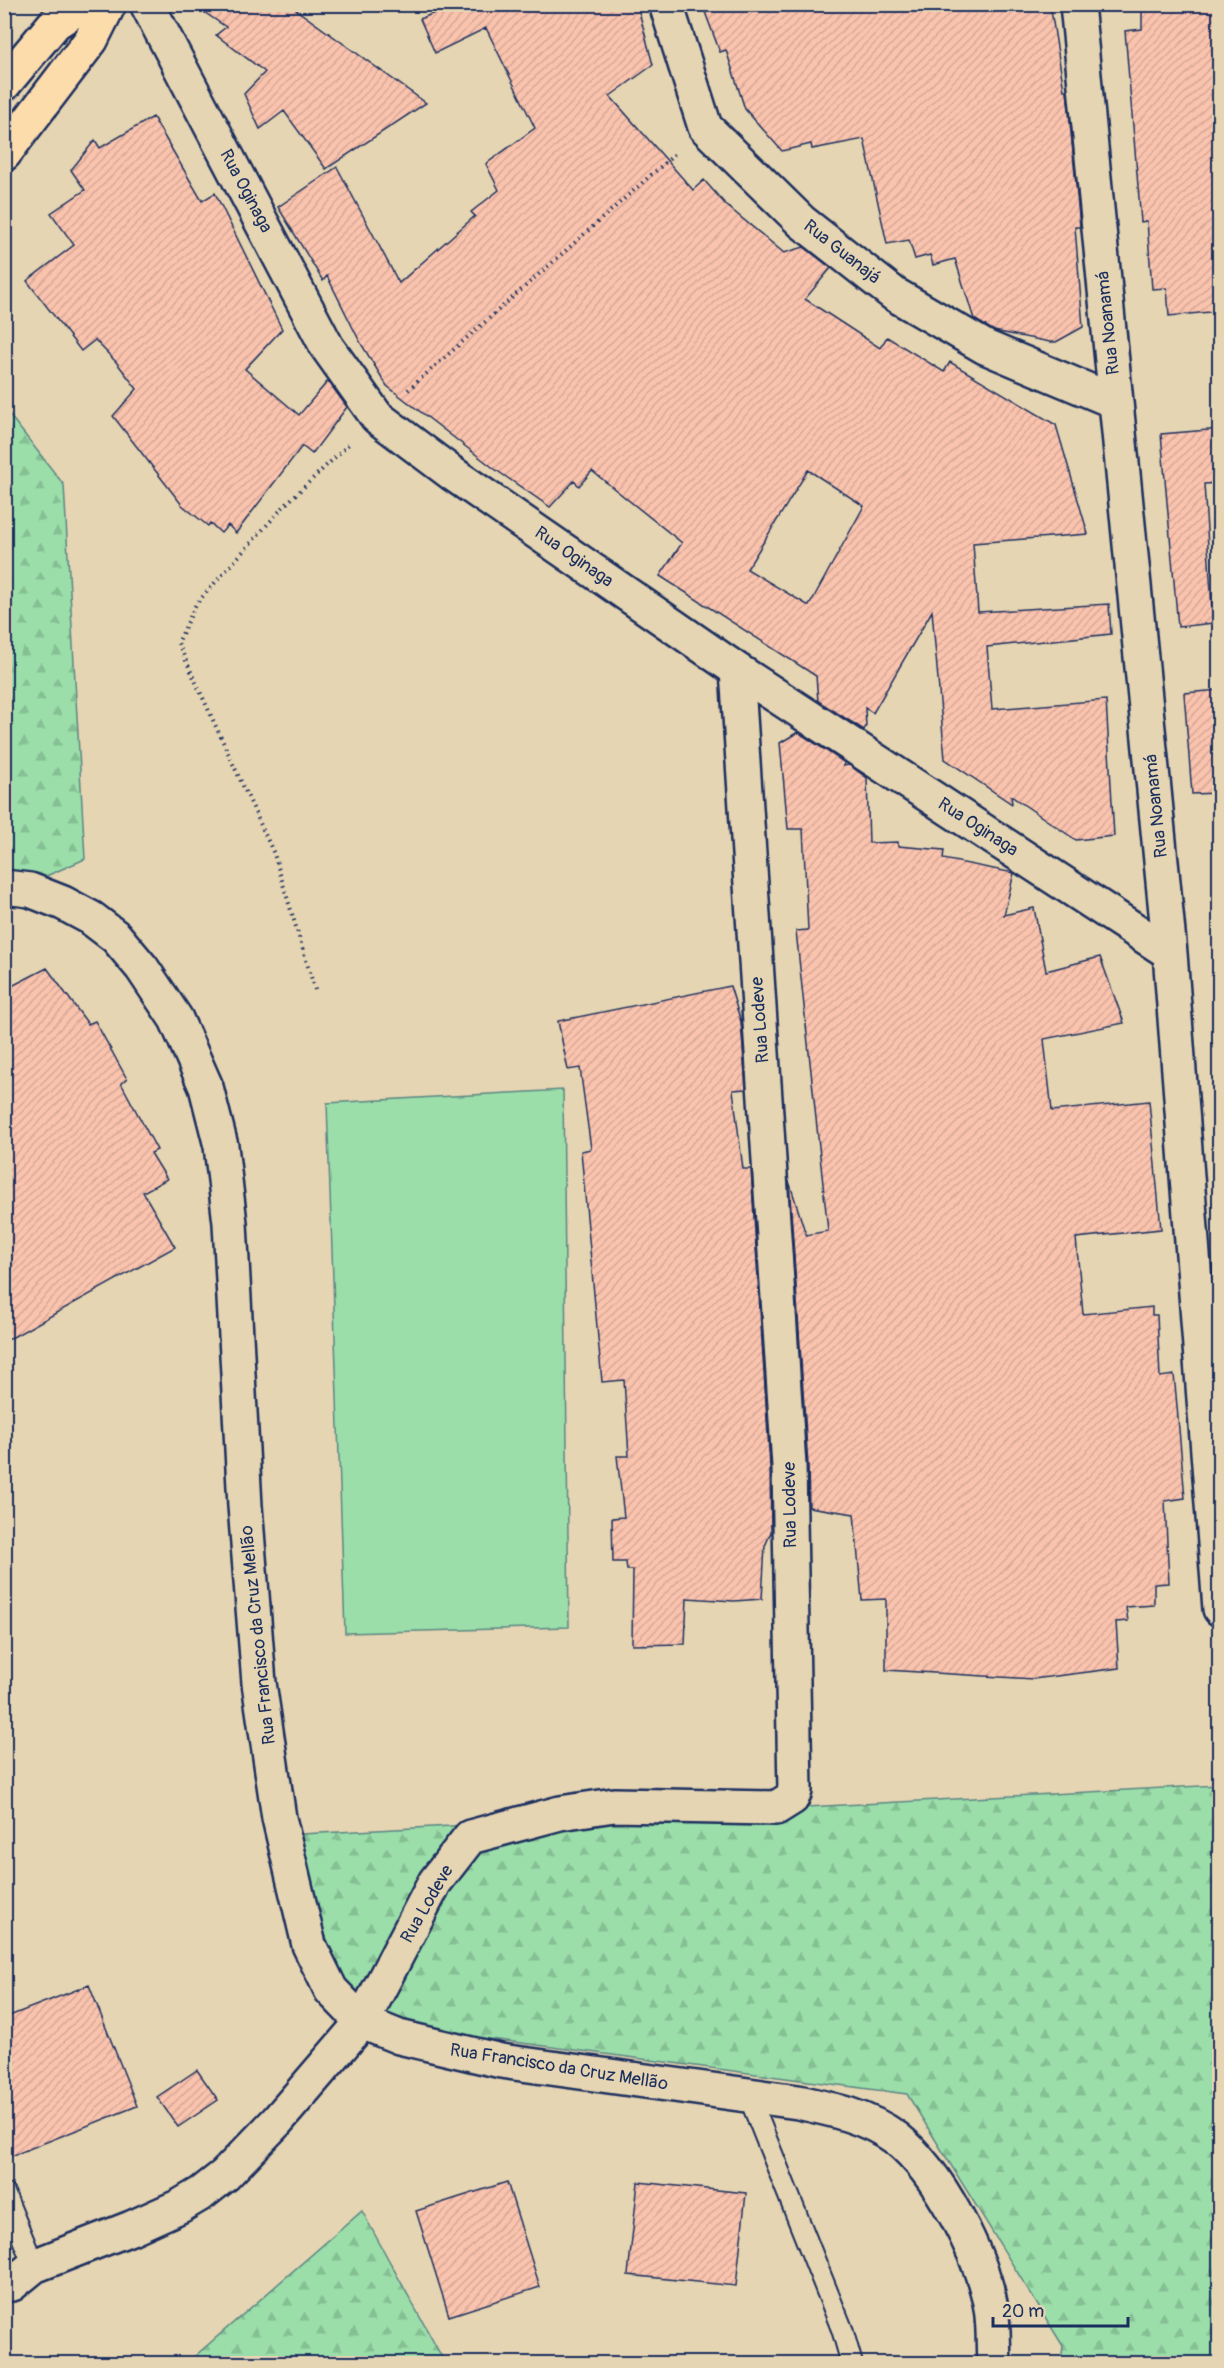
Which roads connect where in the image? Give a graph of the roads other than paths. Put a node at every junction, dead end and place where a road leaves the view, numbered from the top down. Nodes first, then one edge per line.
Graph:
1 (84, 4) edge
2 (109, 4) edge
3 (147, 4) edge
4 (666, 4) edge
5 (1077, 4) edge
6 (4, 84) edge
7 (4, 154) edge
8 (1116, 402) junction
9 (737, 670) junction
10 (4, 887) edge
11 (1170, 953) junction
12 (1220, 1609) edge
13 (362, 2022) junction
14 (749, 2096) junction
15 (4, 2193) edge
16 (14, 2283) edge
17 (852, 2364) edge
18 (994, 2364) edge

1 - 6 main road
2 - 7 main road
3 - 9 street, Rua Oginaga
4 - 8 street, Rua Guanajá
5 - 8 street, Rua Noanamá
8 - 11 street, Rua Noanamá
9 - 11 street, Rua Oginaga
9 - 13 street, Rua Lodeve
10 - 13 street, Rua Francisco da Cruz Mellão
11 - 12 street, Rua Noanamá
13 - 14 street, Rua Francisco da Cruz Mellão
13 - 16 street, Rua Lodeve
14 - 17 lane
14 - 18 street, Rua Francisco da Cruz Mellão
15 - 16 lane

